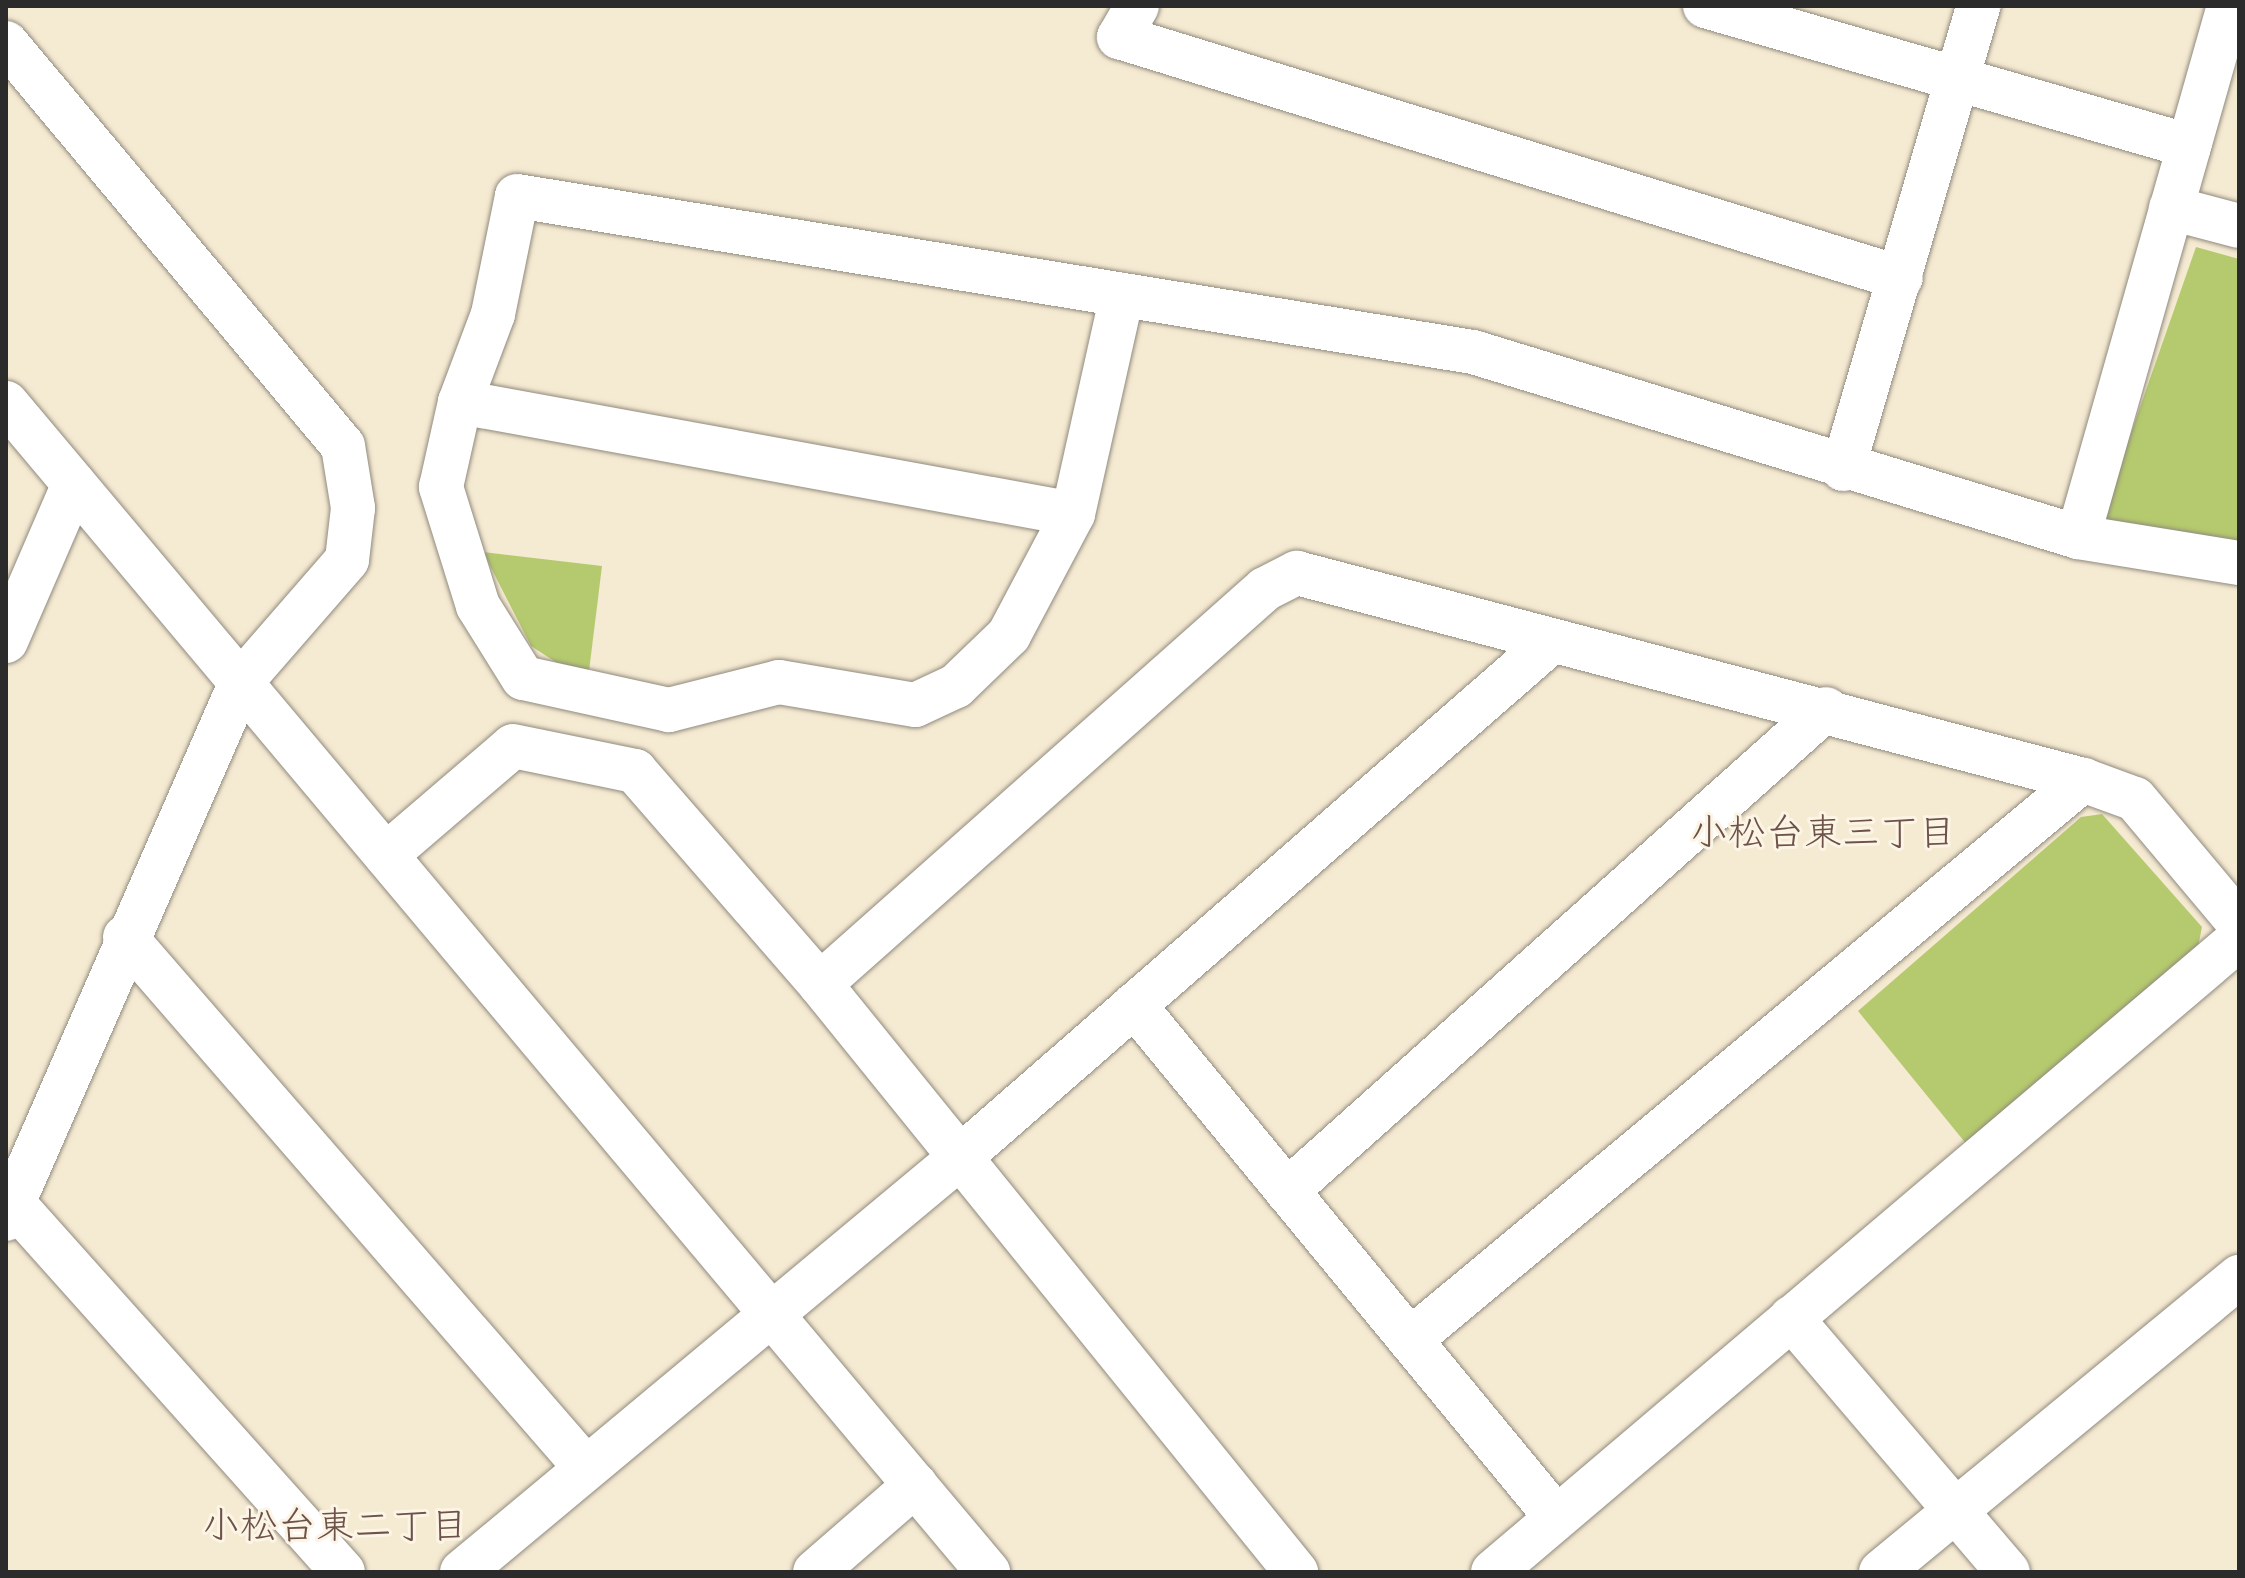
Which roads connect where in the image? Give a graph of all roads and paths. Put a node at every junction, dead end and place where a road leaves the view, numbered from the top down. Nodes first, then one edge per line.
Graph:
1 (1137, 6) edge
2 (1705, 6) edge
3 (1978, 6) edge
4 (2229, 6) edge
5 (6, 43) edge
6 (1958, 80) junction
7 (2189, 146) junction
8 (2171, 208) junction
9 (2239, 226) edge
10 (1901, 278) junction
11 (1122, 295) junction
12 (460, 402) junction
13 (6, 403) edge
14 (1843, 469) junction
15 (74, 484) junction
16 (1073, 514) junction
17 (2078, 537) junction
18 (2239, 563) edge
19 (6, 641) edge
20 (1552, 641) junction
21 (241, 682) junction
22 (1826, 709) junction
23 (2083, 780) junction
24 (386, 855) junction
25 (2239, 923) edge
26 (125, 937) junction
27 (2239, 939) edge
28 (820, 984) junction
29 (1134, 1005) junction
30 (958, 1159) junction
31 (1287, 1191) junction
32 (9, 1211) edge
33 (2239, 1277) edge
34 (771, 1314) junction
35 (1791, 1318) junction
36 (1410, 1340) junction
37 (585, 1467) junction
38 (915, 1485) junction
39 (1955, 1509) junction
40 (1556, 1517) junction
41 (343, 1572) edge
42 (462, 1572) edge
43 (815, 1572) edge
44 (988, 1572) edge
45 (1296, 1572) edge
46 (1493, 1572) edge
47 (1881, 1572) edge
48 (2008, 1572) edge

1 - 10 street
2 - 6 street
3 - 6 street
4 - 7 street
5 - 21 street
6 - 7 street
6 - 10 street
7 - 8 street
8 - 9 street
8 - 17 street
10 - 14 street
11 - 12 street
11 - 14 street
11 - 16 street
12 - 16 street
12 - 16 street
13 - 15 street
14 - 17 street
15 - 19 street
15 - 21 street
17 - 18 street
20 - 22 street
20 - 28 street
20 - 29 street
21 - 24 street
21 - 26 street
22 - 23 street
22 - 31 street
23 - 25 street
23 - 36 street
24 - 28 street
24 - 34 street
26 - 32 street
26 - 37 street
27 - 35 street
28 - 30 street
29 - 30 street
29 - 31 street
30 - 34 street
30 - 45 street
31 - 36 street
32 - 41 street
33 - 39 street
34 - 37 street
34 - 38 street
35 - 39 street
35 - 40 street
36 - 40 street
37 - 42 street
38 - 43 street
38 - 44 street
39 - 47 street
39 - 48 street
40 - 46 street

